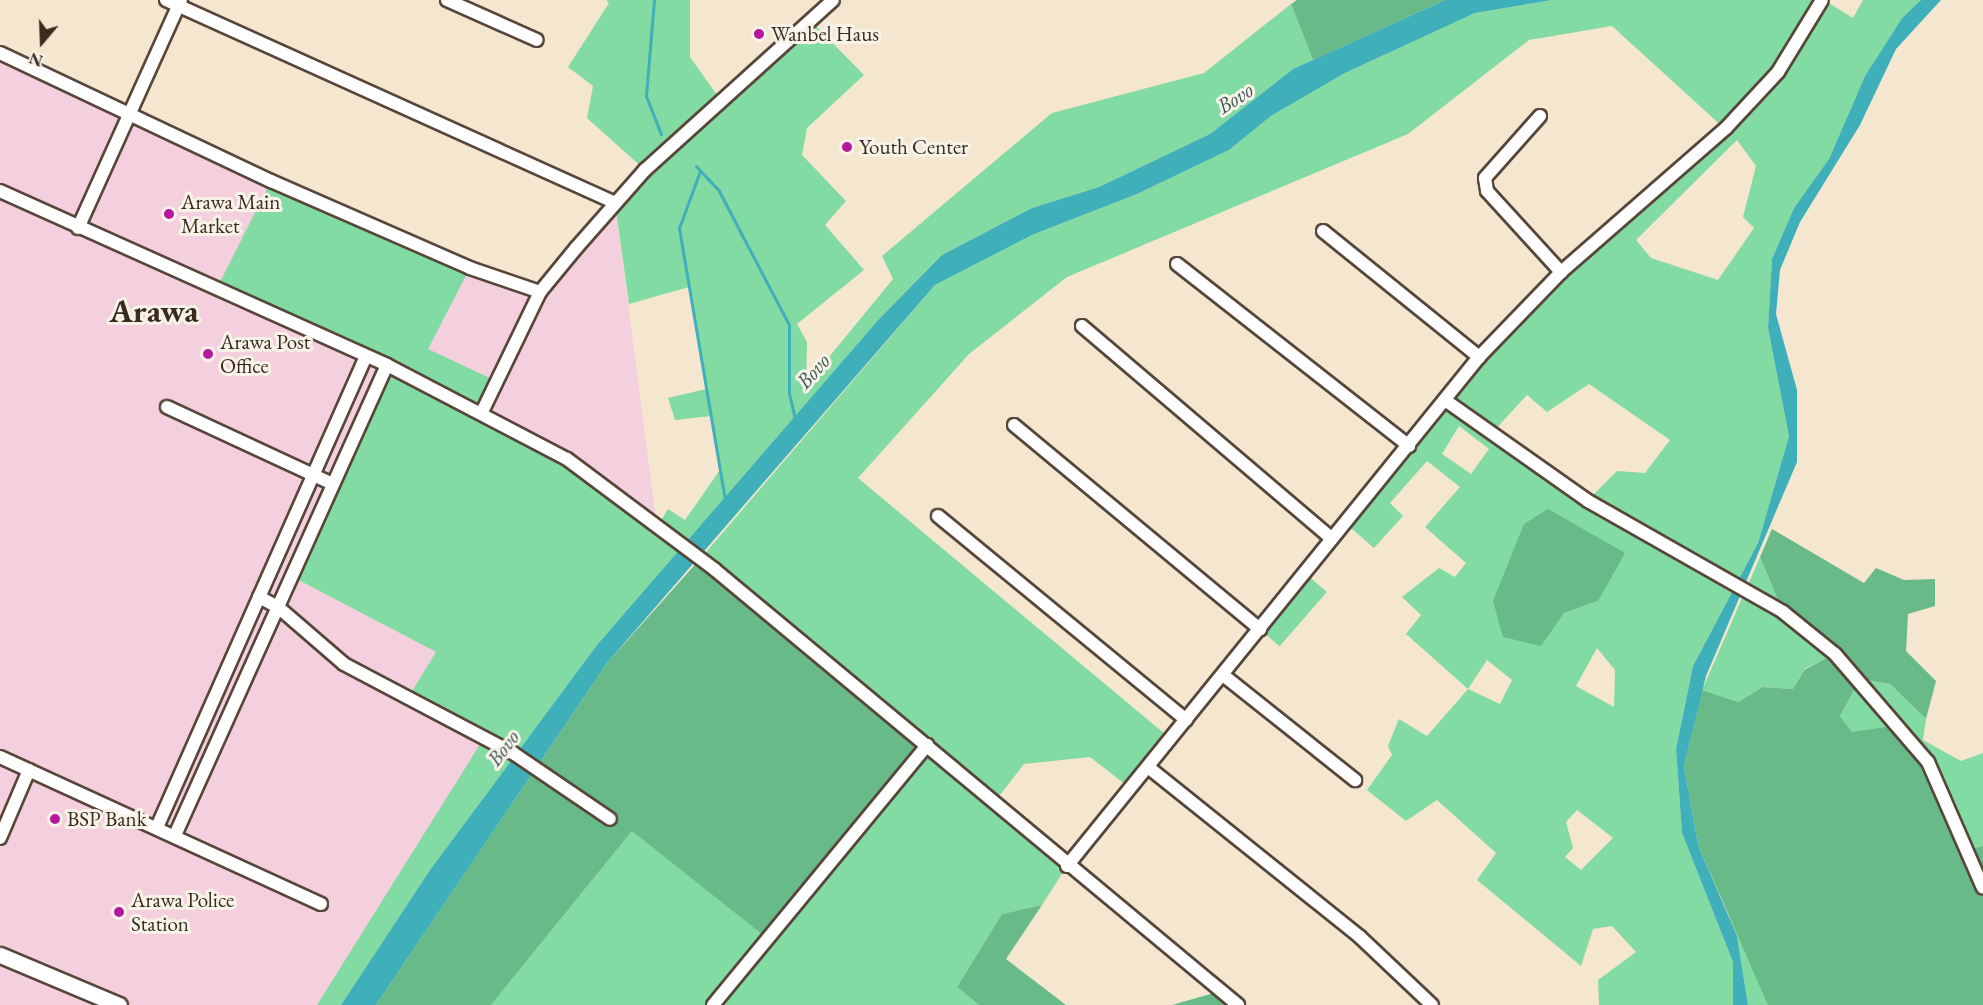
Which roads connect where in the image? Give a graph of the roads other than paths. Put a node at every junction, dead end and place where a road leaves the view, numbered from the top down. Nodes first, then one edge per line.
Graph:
1 (166, 0) edge
2 (447, 0) edge
3 (1822, 0) edge
4 (826, 2) edge
5 (180, 3) edge
6 (537, 40) dead end
7 (0, 53) edge
8 (131, 111) junction
9 (1540, 116) dead end
10 (0, 191) edge
11 (615, 203) junction
12 (78, 228) junction
13 (1323, 231) dead end
14 (1177, 264) dead end
15 (1562, 272) junction
16 (540, 292) junction
17 (1082, 326) dead end
18 (366, 356) junction
19 (1479, 357) junction
20 (387, 365) junction
21 (1445, 400) junction
22 (167, 407) dead end
23 (482, 412) junction
24 (1014, 425) dead end
25 (1409, 446) junction
26 (314, 474) junction
27 (333, 484) junction
28 (938, 516) dead end
29 (1332, 539) junction
30 (259, 597) junction
31 (278, 607) junction
32 (1260, 629) junction
33 (1223, 675) junction
34 (1186, 720) junction
35 (927, 745) junction
36 (0, 757) edge
37 (1148, 767) junction
38 (29, 770) junction
39 (1355, 780) dead end
40 (610, 819) dead end
41 (158, 825) junction
42 (176, 833) junction
43 (0, 838) edge
44 (1067, 866) junction
45 (1983, 888) edge
46 (321, 904) dead end
47 (0, 954) edge
48 (118, 1005) edge
49 (713, 1005) edge
50 (1238, 1005) edge
51 (1432, 1005) edge

1 - 5 street
2 - 6 street
3 - 15 street
4 - 11 street
5 - 8 street
5 - 11 street
7 - 8 street
8 - 12 street
8 - 16 street
9 - 15 street
10 - 12 street
11 - 16 street
12 - 18 street
13 - 19 street
14 - 25 street
15 - 19 street
16 - 23 street
17 - 29 street
18 - 20 street
18 - 26 street
19 - 21 street
20 - 23 street
20 - 27 street
21 - 25 street
21 - 45 street
22 - 26 street
23 - 35 street
24 - 32 street
25 - 29 street
26 - 27 street
26 - 30 street
27 - 31 street
28 - 34 street
29 - 32 street
30 - 31 street
30 - 41 street
31 - 40 street
31 - 42 street
32 - 33 street
33 - 34 street
33 - 39 street
34 - 37 street
35 - 44 street
35 - 49 street
36 - 38 street
37 - 44 street
37 - 51 street
38 - 41 street
38 - 43 street
41 - 42 street
42 - 46 street
44 - 50 street
47 - 48 main road

